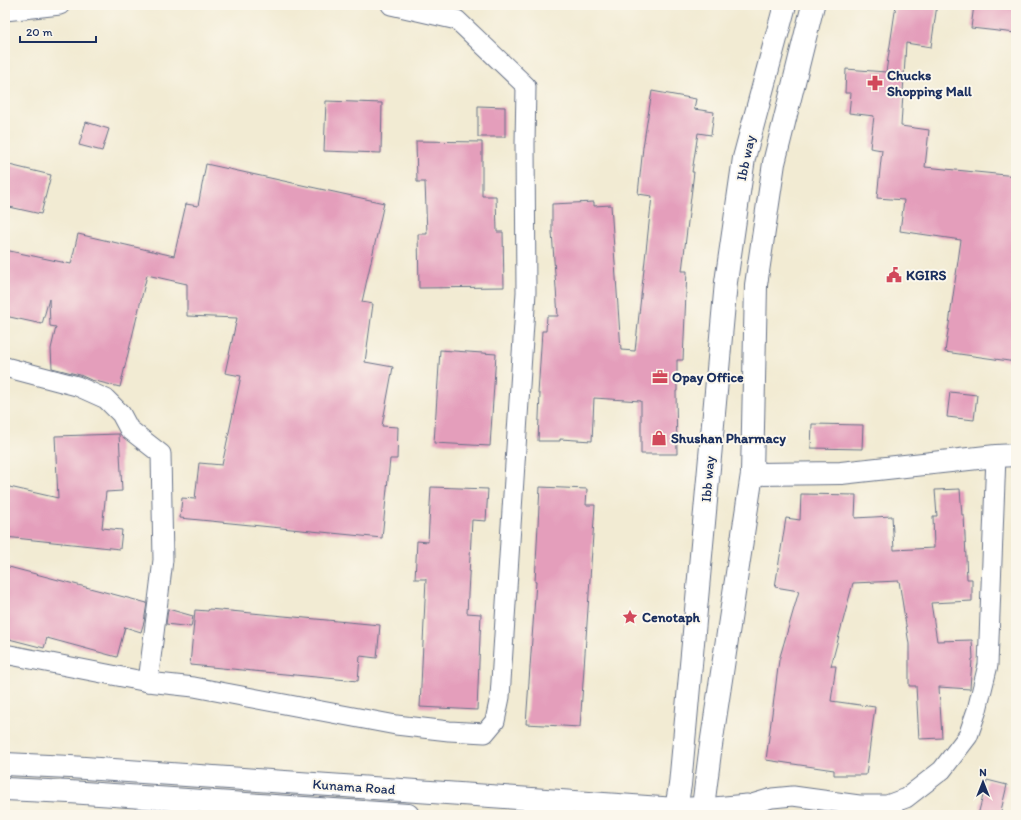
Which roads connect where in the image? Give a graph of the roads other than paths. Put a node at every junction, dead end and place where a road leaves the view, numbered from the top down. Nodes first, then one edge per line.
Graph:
1 (60, 5) edge
2 (390, 5) edge
3 (785, 5) edge
4 (813, 5) edge
5 (5, 11) edge
6 (5, 367) edge
7 (1006, 455) edge
8 (752, 474) junction
9 (5, 654) edge
10 (148, 682) junction
11 (5, 764) edge
12 (5, 789) edge
13 (755, 803) junction
14 (675, 812) edge
15 (703, 812) edge
16 (408, 815) edge
17 (732, 815) edge

1 - 5 street
2 - 10 street
3 - 14 main road, Ibb way
4 - 8 main road
6 - 10 street
7 - 8 main road
7 - 13 street
8 - 15 main road
9 - 10 street
11 - 14 main road, Kunama Road
12 - 16 main road, Kunama Road
13 - 15 street
13 - 17 street
14 - 15 main road, Kunama Road

